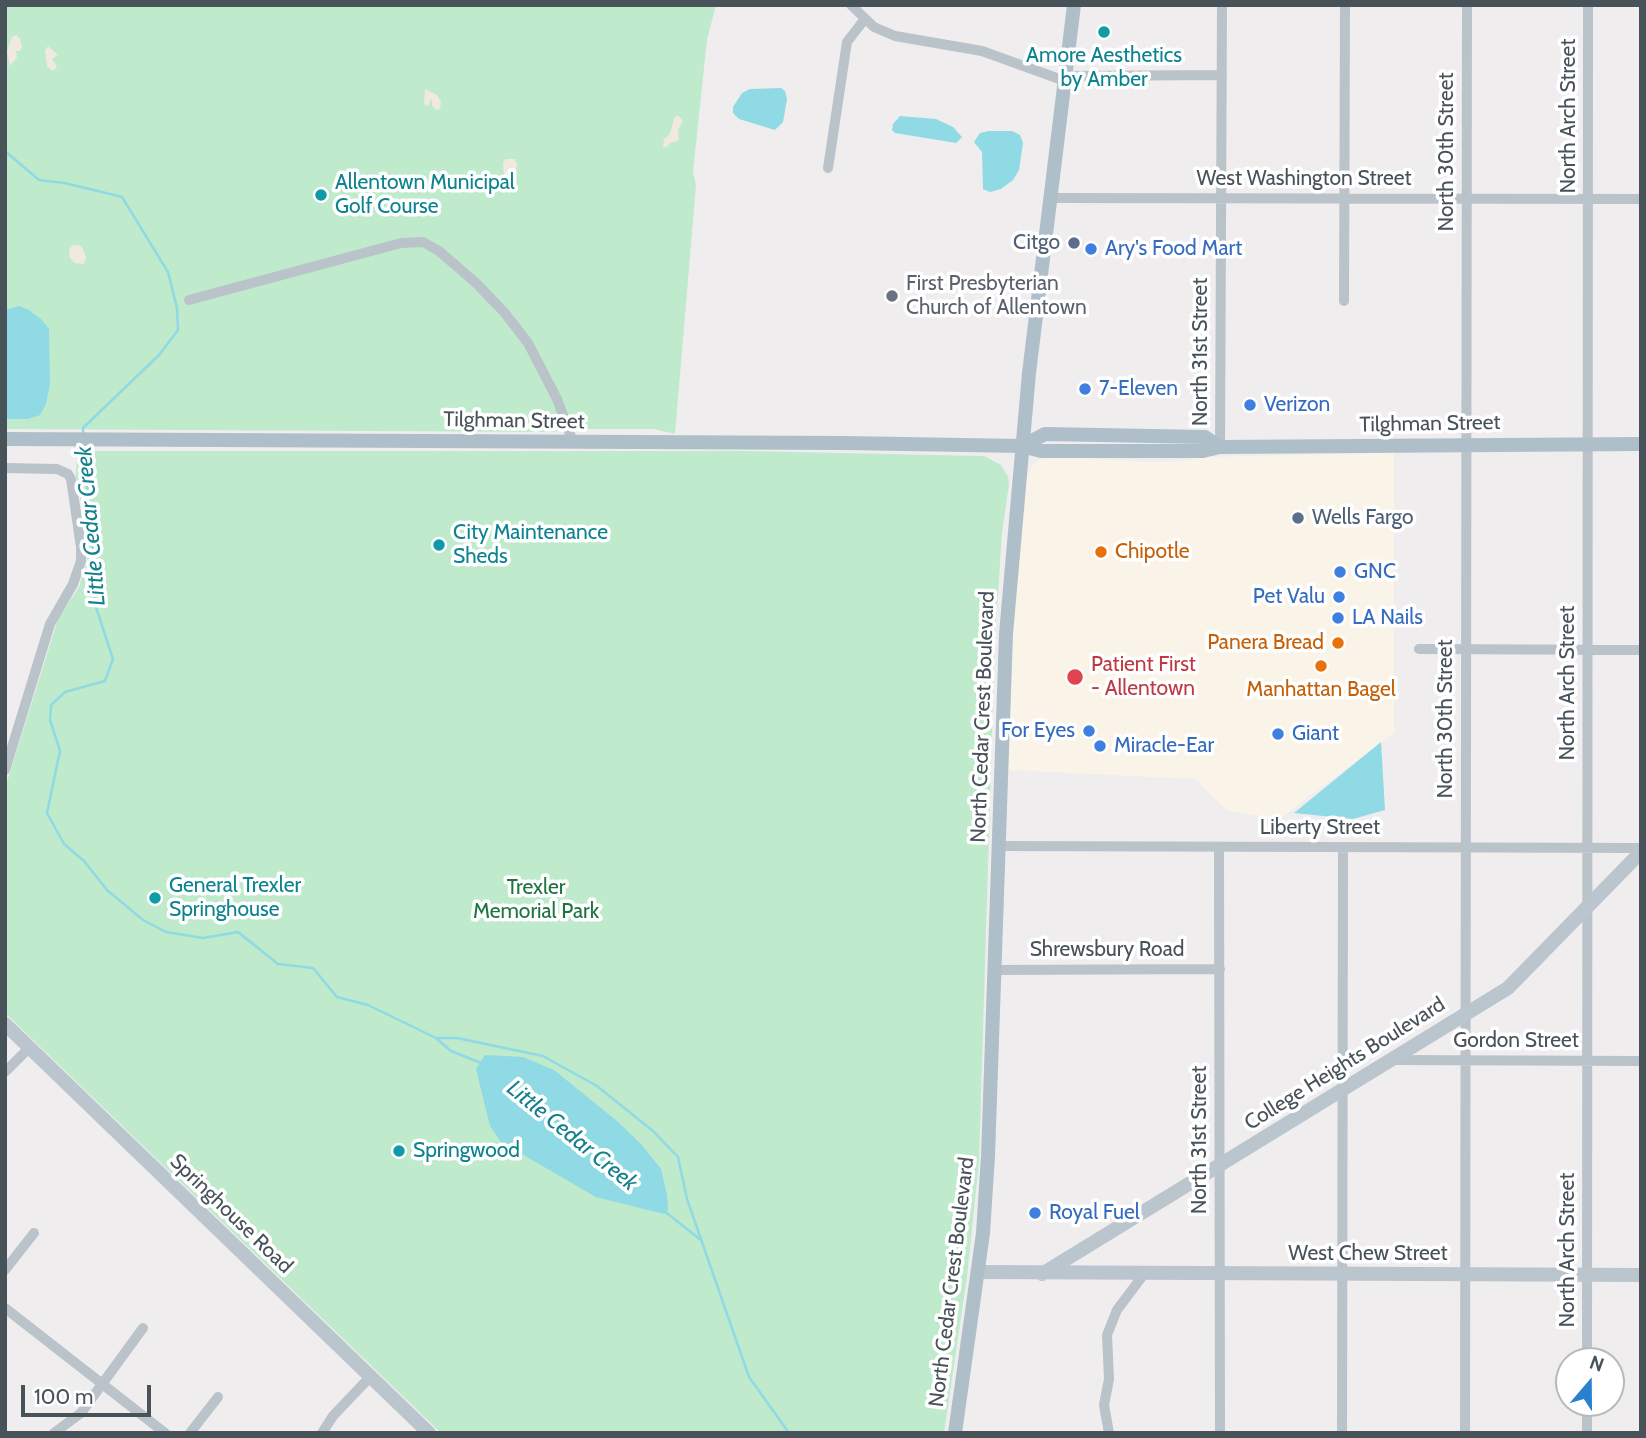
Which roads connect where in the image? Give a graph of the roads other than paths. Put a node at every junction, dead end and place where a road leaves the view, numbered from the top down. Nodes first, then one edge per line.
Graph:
1 (851, 5) edge
2 (1074, 5) edge
3 (1222, 5) edge
4 (1345, 5) edge
5 (1467, 5) edge
6 (1588, 5) edge
7 (864, 20) junction
8 (1222, 75) junction
9 (1065, 78) junction
10 (828, 168) dead end
11 (1050, 198) junction
12 (1221, 198) junction
13 (1344, 199) junction
14 (1466, 199) junction
15 (1588, 199) junction
16 (1641, 200) edge
17 (189, 300) dead end
18 (1344, 301) dead end
19 (5, 439) edge
20 (573, 442) junction
21 (1588, 444) junction
22 (1641, 444) edge
23 (1465, 445) junction
24 (1022, 446) junction
25 (1220, 447) junction
26 (5, 468) edge
27 (1419, 649) dead end
28 (1466, 650) junction
29 (1588, 650) junction
30 (1641, 650) edge
31 (5, 770) edge
32 (999, 846) junction
33 (1219, 847) junction
34 (1343, 847) junction
35 (1465, 847) junction
36 (1588, 848) junction
37 (1641, 850) edge
38 (1587, 906) junction
39 (1220, 969) junction
40 (994, 970) junction
41 (1465, 1014) junction
42 (5, 1024) edge
43 (29, 1048) junction
44 (1391, 1060) junction
45 (1465, 1060) junction
46 (1587, 1060) junction
47 (1641, 1061) edge
48 (5, 1072) edge
49 (1342, 1090) junction
50 (1220, 1165) junction
51 (34, 1233) dead end
52 (1071, 1256) junction
53 (5, 1270) edge
54 (978, 1272) junction
55 (1042, 1274) junction
56 (1096, 1274) junction
57 (1144, 1274) junction
58 (1220, 1274) junction
59 (1342, 1275) junction
60 (1465, 1275) junction
61 (1587, 1275) junction
62 (1641, 1275) edge
63 (5, 1308) edge
64 (144, 1328) dead end
65 (1587, 1347) edge
66 (370, 1377) junction
67 (103, 1384) junction
68 (218, 1397) dead end
69 (54, 1433) edge
70 (165, 1433) edge
71 (190, 1433) edge
72 (321, 1433) edge
73 (429, 1433) edge
74 (955, 1433) edge
75 (1109, 1433) edge
76 (1220, 1433) edge
77 (1342, 1433) edge
78 (1465, 1433) edge

1 - 7 street
2 - 9 main road, North Cedar Crest Boulevard
3 - 8 street, North 31st Street
4 - 13 street
5 - 14 street, North 30th Street
6 - 15 street, North Arch Street
7 - 9 street
7 - 10 street
8 - 9 street
8 - 12 street, North 31st Street
9 - 11 main road, North Cedar Crest Boulevard
11 - 12 street, West Washington Street
11 - 24 main road, North Cedar Crest Boulevard
12 - 13 street, West Washington Street
12 - 25 street, North 31st Street
13 - 14 street, West Washington Street
13 - 18 street
14 - 15 street, West Washington Street
14 - 23 street, North 30th Street
15 - 16 street, West Washington Street
15 - 21 street, North Arch Street
17 - 20 street
19 - 20 main road, Tilghman Street
20 - 24 main road, Tilghman Street
21 - 22 main road, Tilghman Street
21 - 23 main road, Tilghman Street
21 - 29 street, North Arch Street
23 - 25 main road, Tilghman Street
23 - 28 street, North 30th Street
24 - 25 main road, Tilghman Street
24 - 32 main road, North Cedar Crest Boulevard
26 - 31 street
27 - 28 street
28 - 29 street
28 - 35 street, North 30th Street
29 - 30 street
29 - 36 street, North Arch Street
32 - 33 street, Liberty Street
32 - 40 main road, North Cedar Crest Boulevard
33 - 34 street, Liberty Street
33 - 39 street, North 31st Street
34 - 35 street, Liberty Street
34 - 49 street
35 - 36 street, Liberty Street
35 - 41 street, North 30th Street
36 - 37 street, Liberty Street
36 - 38 street, North Arch Street
37 - 38 street, College Heights Boulevard
38 - 41 street, College Heights Boulevard
38 - 46 street, North Arch Street
39 - 40 street, Shrewsbury Road
39 - 50 street, North 31st Street
40 - 54 main road, North Cedar Crest Boulevard
41 - 44 street, College Heights Boulevard
41 - 45 street, North 30th Street
42 - 43 street, Springhouse Road
43 - 48 street
43 - 66 street, Springhouse Road
44 - 45 street, Gordon Street
44 - 49 street, College Heights Boulevard
45 - 46 street, Gordon Street
45 - 60 street, North 30th Street
46 - 47 street, Gordon Street
46 - 61 street, North Arch Street
49 - 50 street, College Heights Boulevard
49 - 59 street
50 - 52 street, College Heights Boulevard
50 - 58 street, North 31st Street
51 - 53 street
52 - 55 street, College Heights Boulevard
52 - 56 street
54 - 55 street, West Chew Street
54 - 74 main road, North Cedar Crest Boulevard
55 - 56 street, West Chew Street
56 - 57 street, West Chew Street
57 - 58 street, West Chew Street
57 - 75 street
58 - 59 street, West Chew Street
58 - 76 street, North 31st Street
59 - 60 street, West Chew Street
59 - 77 street
60 - 61 street, West Chew Street
60 - 78 street, North 30th Street
61 - 62 street, West Chew Street
61 - 65 street, North Arch Street
63 - 67 street
64 - 67 street
66 - 72 street
66 - 73 street, Springhouse Road
67 - 69 street
67 - 70 street
68 - 71 street

